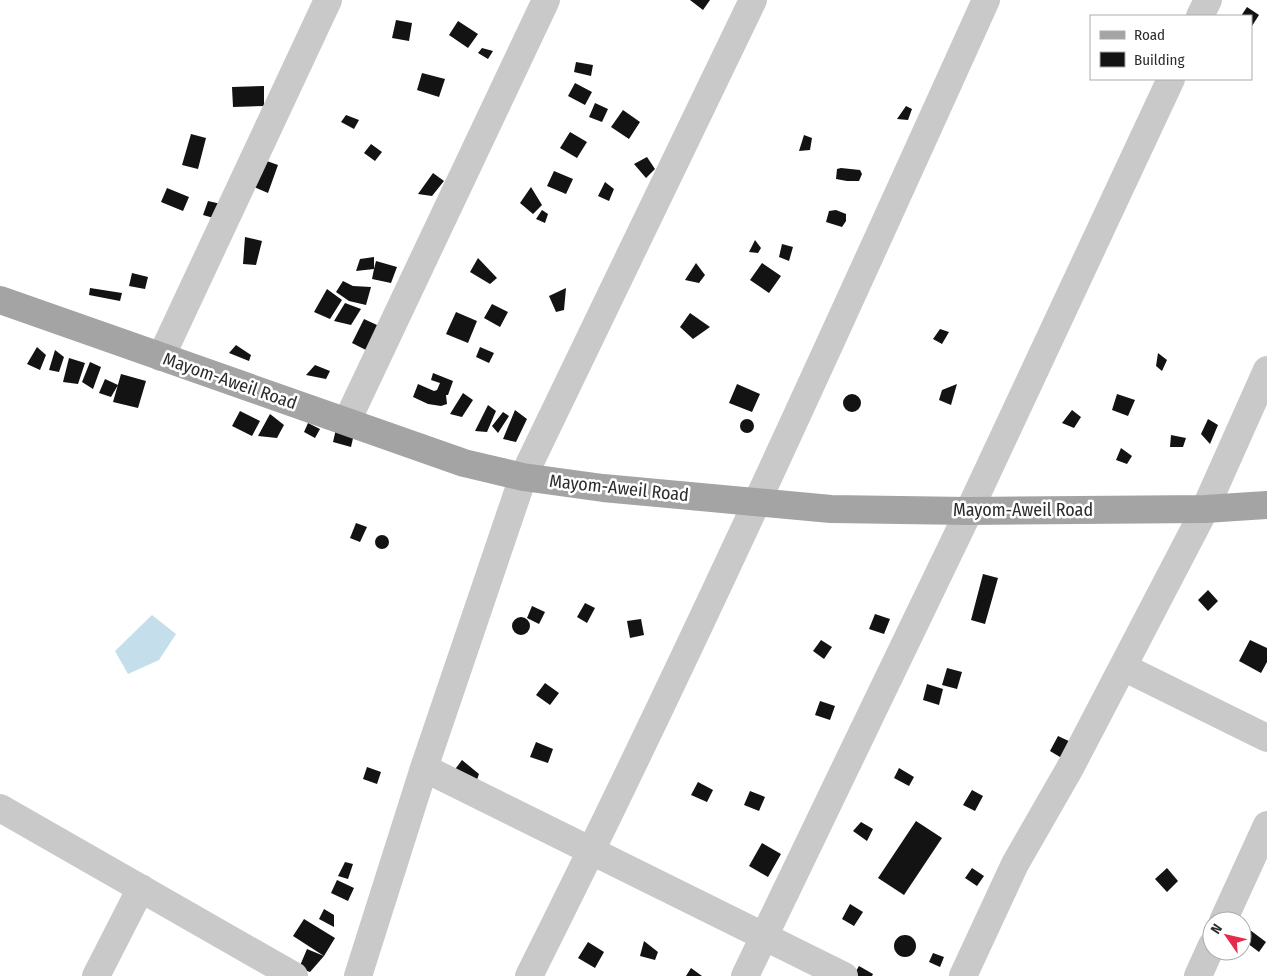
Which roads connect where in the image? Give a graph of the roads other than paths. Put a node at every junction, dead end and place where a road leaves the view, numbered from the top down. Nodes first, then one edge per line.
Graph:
1 (328, 0) edge
2 (546, 0) edge
3 (753, 0) edge
4 (986, 0) edge
5 (1208, 0) edge
6 (1200, 15) edge
7 (1171, 80) edge
8 (0, 300) edge
9 (161, 357) junction
10 (1267, 370) edge
11 (347, 421) junction
12 (523, 477) junction
13 (758, 502) junction
14 (1267, 505) edge
15 (1205, 510) junction
16 (969, 511) junction
17 (1123, 667) junction
18 (1267, 738) edge
19 (424, 768) junction
20 (0, 808) edge
21 (1267, 825) edge
22 (592, 851) junction
23 (140, 888) junction
24 (1228, 911) edge
25 (764, 936) junction
26 (1205, 961) edge
27 (96, 976) edge
28 (294, 976) edge
29 (358, 976) edge
30 (529, 976) edge
31 (745, 976) edge
32 (844, 976) edge
33 (963, 976) edge
34 (1198, 976) edge

1 - 9 street
2 - 11 street
3 - 12 street
4 - 13 street
5 - 6 street
7 - 16 street
8 - 9 main road, Mayom-Aweil Road
9 - 11 main road, Mayom-Aweil Road
10 - 15 street
11 - 12 main road, Mayom-Aweil Road
12 - 13 main road, Mayom-Aweil Road
12 - 19 street
13 - 16 main road, Mayom-Aweil Road
13 - 22 street
14 - 15 main road, Mayom-Aweil Road
15 - 16 main road, Mayom-Aweil Road
15 - 17 street
16 - 25 street
17 - 18 street
17 - 33 street
19 - 22 street
19 - 29 street
20 - 23 street
21 - 24 street
22 - 25 street
22 - 30 street
23 - 27 street
23 - 28 street
25 - 31 street
25 - 32 street
26 - 34 street

